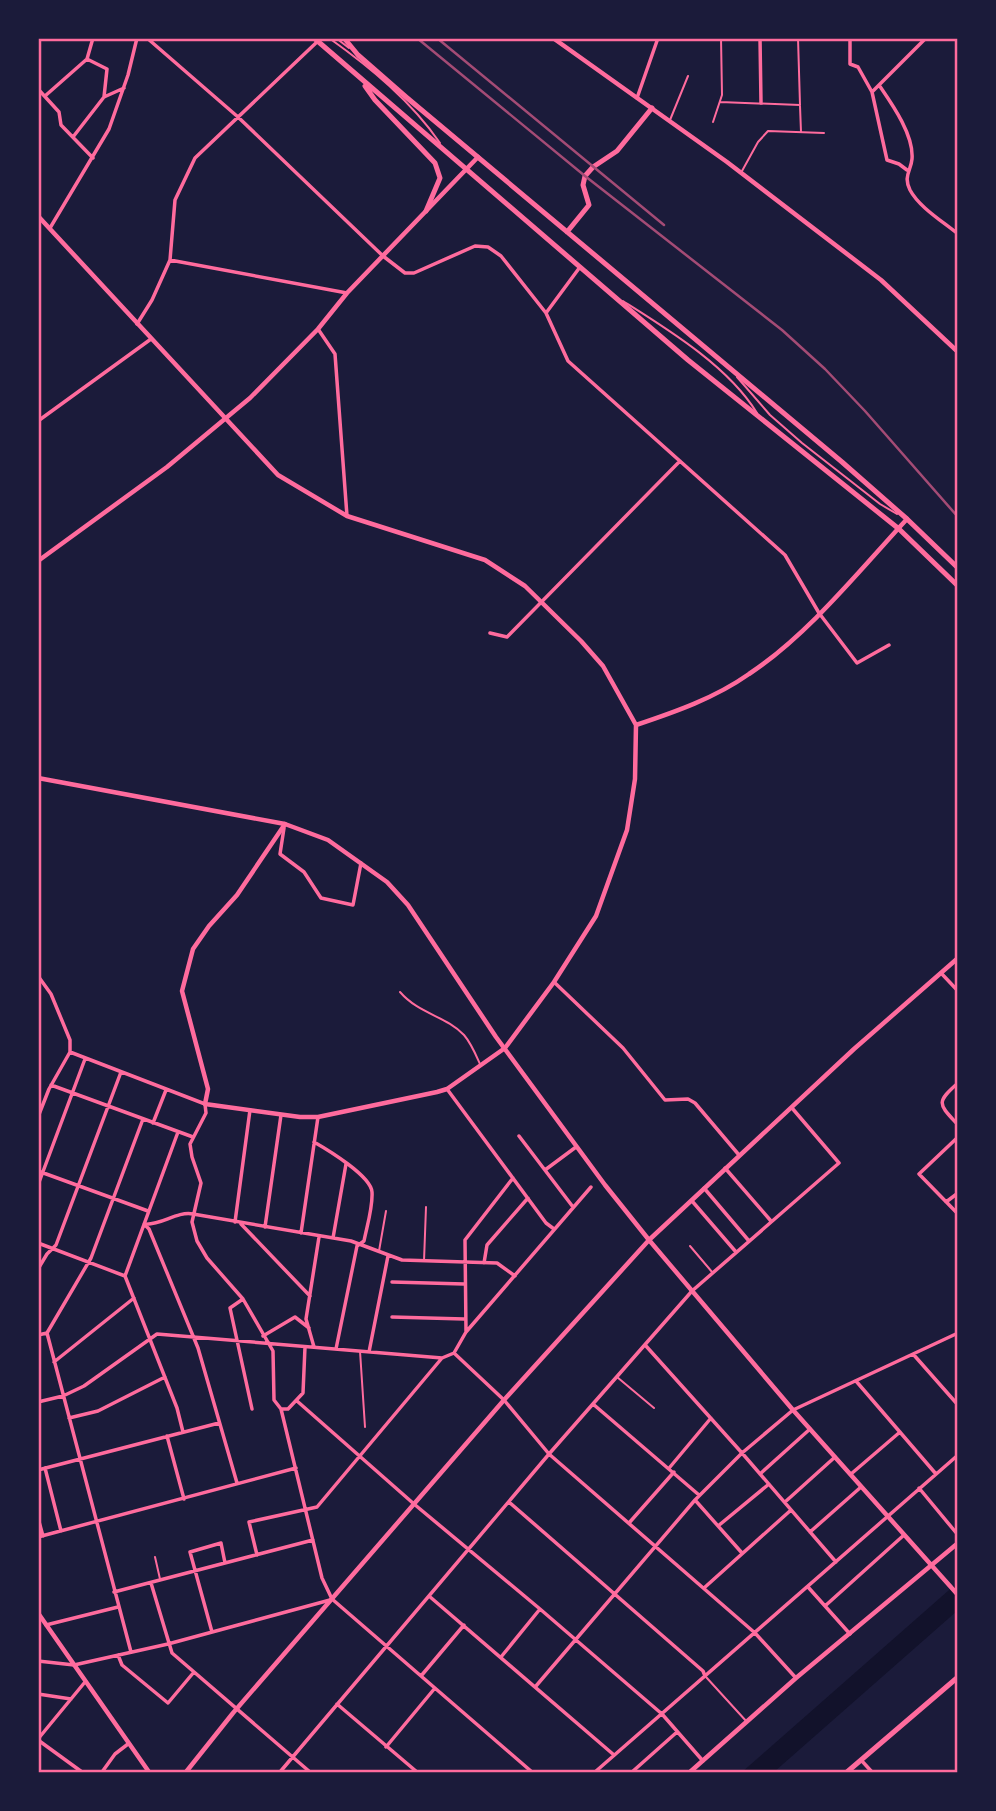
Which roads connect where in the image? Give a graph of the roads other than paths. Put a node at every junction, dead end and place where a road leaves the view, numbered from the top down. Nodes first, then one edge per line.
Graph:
1 (93, 38) edge
2 (137, 38) edge
3 (147, 38) edge
4 (329, 38) edge
5 (336, 38) edge
6 (344, 38) edge
7 (553, 38) edge
8 (658, 38) edge
9 (721, 38) edge
10 (760, 38) edge
11 (798, 38) edge
12 (850, 38) edge
13 (916, 38) edge
14 (926, 38) edge
15 (316, 40) edge
16 (921, 44) junction
17 (358, 55) junction
18 (87, 59) junction
19 (688, 76) dead end
20 (362, 81) junction
21 (879, 85) junction
22 (124, 88) junction
23 (38, 89) edge
24 (872, 92) junction
25 (45, 96) junction
26 (104, 97) junction
27 (637, 98) junction
28 (720, 102) junction
29 (761, 103) junction
30 (800, 105) junction
31 (652, 108) junction
32 (238, 117) junction
33 (670, 121) junction
34 (713, 122) dead end
35 (801, 132) junction
36 (824, 133) dead end
37 (73, 137) junction
38 (443, 148) junction
39 (478, 157) junction
40 (93, 158) junction
41 (467, 168) junction
42 (908, 170) junction
43 (741, 172) junction
44 (426, 211) junction
45 (38, 216) edge
46 (50, 228) junction
47 (567, 232) junction
48 (957, 234) edge
49 (383, 256) junction
50 (170, 260) junction
51 (580, 267) junction
52 (347, 292) junction
53 (613, 295) junction
54 (546, 313) junction
55 (137, 324) junction
56 (317, 329) junction
57 (153, 337) junction
58 (957, 352) edge
59 (730, 369) junction
60 (761, 418) junction
61 (224, 419) junction
62 (38, 421) edge
63 (681, 461) junction
64 (347, 516) junction
65 (907, 519) junction
66 (898, 529) junction
67 (38, 561) edge
68 (957, 568) edge
69 (957, 586) edge
70 (542, 601) junction
71 (819, 613) junction
72 (490, 632) dead end
73 (889, 645) dead end
74 (636, 725) junction
75 (38, 778) edge
76 (285, 824) junction
77 (361, 863) junction
78 (957, 958) edge
79 (941, 972) junction
80 (38, 976) edge
81 (554, 982) junction
82 (957, 991) edge
83 (400, 992) dead end
84 (505, 1048) junction
85 (70, 1052) junction
86 (85, 1058) junction
87 (481, 1065) junction
88 (121, 1072) junction
89 (957, 1083) edge
90 (51, 1085) junction
91 (447, 1089) junction
92 (166, 1090) junction
93 (72, 1093) junction
94 (205, 1104) junction
95 (107, 1106) junction
96 (791, 1107) junction
97 (250, 1110) junction
98 (281, 1115) junction
99 (38, 1117) edge
100 (318, 1117) junction
101 (143, 1119) junction
102 (153, 1123) junction
103 (957, 1125) edge
104 (178, 1132) junction
105 (519, 1136) dead end
106 (193, 1137) junction
107 (957, 1137) edge
108 (314, 1142) junction
109 (576, 1147) junction
110 (738, 1155) junction
111 (346, 1163) junction
112 (725, 1168) junction
113 (545, 1170) junction
114 (41, 1172) edge
115 (513, 1178) junction
116 (38, 1185) edge
117 (78, 1186) junction
118 (591, 1187) dead end
119 (704, 1188) junction
120 (957, 1193) edge
121 (528, 1198) junction
122 (113, 1199) junction
123 (691, 1200) junction
124 (946, 1202) junction
125 (426, 1207) dead end
126 (573, 1207) junction
127 (386, 1211) dead end
128 (148, 1212) junction
129 (194, 1213) junction
130 (957, 1214) edge
131 (771, 1221) junction
132 (237, 1222) junction
133 (144, 1224) junction
134 (265, 1227) junction
135 (554, 1229) junction
136 (301, 1233) junction
137 (320, 1236) junction
138 (334, 1238) junction
139 (649, 1240) junction
140 (749, 1241) junction
141 (38, 1243) edge
142 (360, 1244) junction
143 (690, 1246) dead end
144 (52, 1248) junction
145 (379, 1252) junction
146 (736, 1252) junction
147 (388, 1256) junction
148 (87, 1262) junction
149 (424, 1262) junction
150 (464, 1263) junction
151 (484, 1263) junction
152 (38, 1269) edge
153 (713, 1273) junction
154 (124, 1276) junction
155 (514, 1276) junction
156 (392, 1282) dead end
157 (464, 1284) junction
158 (692, 1291) junction
159 (310, 1296) junction
160 (134, 1298) junction
161 (243, 1299) junction
162 (392, 1317) dead end
163 (464, 1319) junction
164 (310, 1330) junction
165 (466, 1332) junction
166 (47, 1333) junction
167 (957, 1333) edge
168 (38, 1335) edge
169 (263, 1335) junction
170 (150, 1337) junction
171 (194, 1337) junction
172 (237, 1341) junction
173 (269, 1344) junction
174 (645, 1345) junction
175 (305, 1347) junction
176 (314, 1348) junction
177 (336, 1349) junction
178 (360, 1351) junction
179 (369, 1352) junction
180 (454, 1353) junction
181 (913, 1354) junction
182 (442, 1358) junction
183 (54, 1362) junction
184 (165, 1377) junction
185 (617, 1377) junction
186 (856, 1381) junction
187 (63, 1396) junction
188 (504, 1400) junction
189 (297, 1401) junction
190 (38, 1402) edge
191 (593, 1404) junction
192 (957, 1405) edge
193 (654, 1408) dead end
194 (252, 1409) dead end
195 (281, 1409) junction
196 (793, 1410) junction
197 (69, 1418) junction
198 (711, 1418) junction
199 (219, 1423) junction
200 (365, 1427) dead end
201 (810, 1429) junction
202 (183, 1432) junction
203 (900, 1432) junction
204 (167, 1436) junction
205 (742, 1453) junction
206 (549, 1454) junction
207 (957, 1455) edge
208 (359, 1456) junction
209 (835, 1457) junction
210 (80, 1460) junction
211 (45, 1468) junction
212 (296, 1468) junction
213 (669, 1468) junction
214 (38, 1470) edge
215 (674, 1472) junction
216 (761, 1474) junction
217 (850, 1474) junction
218 (936, 1474) junction
219 (237, 1483) junction
220 (769, 1484) junction
221 (861, 1486) junction
222 (919, 1488) junction
223 (699, 1495) junction
224 (184, 1499) junction
225 (695, 1500) junction
226 (509, 1502) junction
227 (785, 1502) junction
228 (414, 1504) junction
229 (306, 1509) junction
230 (792, 1510) junction
231 (888, 1517) junction
232 (38, 1518) edge
233 (96, 1522) junction
234 (629, 1524) junction
235 (718, 1526) junction
236 (61, 1531) junction
237 (810, 1532) junction
238 (904, 1535) junction
239 (957, 1535) edge
240 (41, 1537) edge
241 (313, 1540) junction
242 (957, 1543) edge
243 (654, 1546) junction
244 (468, 1549) junction
245 (742, 1553) junction
246 (257, 1555) junction
247 (155, 1557) dead end
248 (836, 1562) junction
249 (225, 1563) junction
250 (930, 1565) junction
251 (196, 1571) junction
252 (160, 1580) junction
253 (151, 1583) junction
254 (808, 1587) junction
255 (704, 1588) junction
256 (114, 1592) junction
257 (616, 1594) junction
258 (429, 1595) junction
259 (957, 1595) edge
260 (332, 1599) junction
261 (825, 1606) junction
262 (118, 1607) junction
263 (540, 1609) junction
264 (38, 1613) edge
265 (46, 1625) junction
266 (464, 1625) junction
267 (212, 1632) junction
268 (755, 1633) junction
269 (849, 1634) junction
270 (577, 1640) junction
271 (168, 1644) junction
272 (386, 1646) junction
273 (131, 1653) junction
274 (118, 1655) junction
275 (501, 1657) junction
276 (38, 1661) edge
277 (74, 1665) junction
278 (194, 1672) junction
279 (421, 1676) junction
280 (705, 1676) junction
281 (957, 1677) edge
282 (796, 1678) junction
283 (85, 1682) junction
284 (536, 1686) junction
285 (435, 1688) junction
286 (38, 1694) edge
287 (71, 1699) junction
288 (337, 1704) junction
289 (236, 1709) junction
290 (662, 1714) junction
291 (747, 1723) junction
292 (677, 1732) junction
293 (38, 1740) edge
294 (128, 1744) junction
295 (386, 1747) junction
296 (614, 1755) junction
297 (293, 1758) junction
298 (861, 1760) junction
299 (703, 1761) junction
300 (82, 1773) edge
301 (102, 1773) edge
302 (149, 1773) edge
303 (186, 1773) edge
304 (280, 1773) edge
305 (310, 1773) edge
306 (416, 1773) edge
307 (532, 1773) edge
308 (595, 1773) edge
309 (632, 1773) edge
310 (690, 1773) edge
311 (847, 1773) edge
312 (873, 1773) edge

1 - 18 street
2 - 22 street
3 - 32 street
4 - 38 lane
5 - 17 lane
6 - 17 main road
7 - 27 main road
8 - 27 street
9 - 28 lane
10 - 29 street
11 - 30 lane
12 - 24 street
13 - 16 street
14 - 16 street
15 - 20 main road
15 - 32 street
16 - 21 street
17 - 39 main road
18 - 25 street
18 - 26 street
19 - 33 lane
20 - 38 main road
20 - 44 main road
21 - 24 street
21 - 42 street
22 - 26 street
22 - 40 street
23 - 25 street
24 - 42 street
25 - 37 street
26 - 37 street
27 - 31 main road
28 - 29 lane
28 - 34 lane
29 - 30 lane
30 - 35 lane
31 - 33 main road
31 - 47 main road
32 - 49 street
32 - 50 street
33 - 43 main road
35 - 36 lane
35 - 43 lane
37 - 40 street
38 - 41 main road
39 - 41 main road
39 - 47 main road
40 - 46 street
41 - 44 main road
41 - 51 main road
42 - 48 street
43 - 58 main road
44 - 49 main road
45 - 46 main road
46 - 55 main road
47 - 59 main road
49 - 52 main road
49 - 54 street
50 - 52 street
50 - 55 street
51 - 53 main road
51 - 54 street
52 - 56 main road
53 - 60 main road
53 - 60 lane
54 - 63 street
55 - 57 main road
56 - 61 main road
56 - 64 street
57 - 61 main road
57 - 62 street
59 - 65 main road
59 - 65 lane
60 - 66 main road
61 - 64 main road
61 - 67 main road
63 - 70 street
63 - 71 street
64 - 70 main road
65 - 66 main road
65 - 68 main road
66 - 69 main road
66 - 71 main road
70 - 72 street
70 - 74 main road
71 - 73 street
71 - 74 main road
74 - 81 main road
75 - 76 main road
76 - 77 main road
76 - 77 street
76 - 94 main road
77 - 84 main road
78 - 79 main road
79 - 82 street
79 - 96 main road
80 - 85 street
81 - 84 main road
81 - 110 street
83 - 87 lane
84 - 87 main road
84 - 109 main road
85 - 86 street
85 - 90 street
86 - 88 street
86 - 93 street
87 - 91 main road
88 - 92 street
88 - 95 street
89 - 103 street
90 - 93 street
90 - 99 street
91 - 100 main road
91 - 115 street
92 - 94 street
92 - 102 street
93 - 95 street
93 - 114 street
94 - 97 main road
94 - 106 street
95 - 101 street
95 - 117 street
96 - 110 main road
96 - 131 street
97 - 98 main road
97 - 132 street
98 - 100 main road
98 - 134 street
100 - 108 street
101 - 102 street
101 - 122 street
102 - 104 street
104 - 106 street
104 - 128 street
105 - 113 street
106 - 129 street
107 - 124 street
108 - 111 street
108 - 136 street
109 - 113 street
109 - 139 main road
110 - 112 main road
111 - 138 street
111 - 142 street
112 - 119 main road
112 - 131 street
113 - 126 street
114 - 116 street
114 - 117 street
115 - 121 street
115 - 150 street
117 - 122 street
117 - 144 street
118 - 126 street
119 - 123 main road
119 - 140 street
120 - 124 street
121 - 135 street
121 - 151 street
122 - 128 street
122 - 148 street
123 - 139 main road
123 - 146 street
124 - 130 street
125 - 149 lane
126 - 135 street
127 - 145 lane
128 - 133 street
129 - 132 street
129 - 133 street
129 - 161 street
131 - 140 street
132 - 134 street
132 - 159 street
133 - 154 street
133 - 171 street
134 - 136 street
135 - 155 street
136 - 137 street
137 - 138 street
137 - 159 street
138 - 142 street
139 - 158 main road
139 - 188 main road
140 - 146 street
141 - 144 street
142 - 145 street
142 - 177 street
143 - 153 lane
144 - 148 street
144 - 152 street
145 - 147 street
146 - 153 street
147 - 149 street
147 - 179 street
148 - 154 street
148 - 166 street
149 - 150 street
150 - 151 street
150 - 157 street
151 - 155 street
153 - 158 street
154 - 160 street
155 - 165 street
156 - 157 street
157 - 163 street
158 - 174 street
158 - 196 main road
159 - 164 street
160 - 170 street
160 - 183 street
161 - 169 street
161 - 172 street
162 - 163 street
163 - 165 street
164 - 169 street
164 - 176 street
165 - 180 street
166 - 168 street
166 - 183 street
167 - 181 street
169 - 173 street
170 - 171 street
170 - 184 street
170 - 187 street
171 - 172 street
171 - 199 street
172 - 173 street
172 - 194 street
173 - 175 street
173 - 195 street
174 - 185 street
174 - 198 street
175 - 176 street
175 - 189 street
176 - 177 street
177 - 178 street
178 - 179 street
178 - 200 lane
179 - 182 street
180 - 182 street
180 - 188 street
181 - 186 street
181 - 192 street
182 - 208 street
183 - 187 street
184 - 197 street
184 - 202 street
185 - 191 street
185 - 193 lane
186 - 196 street
186 - 203 street
187 - 190 street
187 - 197 street
188 - 206 street
188 - 228 main road
189 - 195 street
189 - 208 street
191 - 206 street
191 - 213 street
195 - 212 street
196 - 201 main road
196 - 205 street
197 - 210 street
198 - 205 street
198 - 213 street
199 - 202 street
199 - 219 street
201 - 209 main road
201 - 216 street
202 - 204 street
203 - 217 street
203 - 218 street
204 - 210 street
204 - 224 street
205 - 216 street
205 - 223 street
206 - 226 street
206 - 234 street
207 - 218 street
208 - 228 street
208 - 229 street
209 - 217 main road
209 - 227 street
210 - 211 street
210 - 233 street
211 - 214 street
211 - 236 street
212 - 219 street
212 - 229 street
213 - 215 street
215 - 223 street
215 - 234 street
216 - 220 street
217 - 221 main road
218 - 222 street
219 - 224 street
220 - 227 street
220 - 235 street
221 - 231 main road
221 - 237 street
222 - 231 street
222 - 239 street
223 - 225 street
224 - 233 street
225 - 235 street
225 - 243 street
226 - 244 street
226 - 257 street
227 - 230 street
228 - 244 street
228 - 260 main road
229 - 241 street
229 - 246 street
230 - 237 street
230 - 245 street
231 - 238 main road
231 - 248 street
232 - 240 street
233 - 236 street
233 - 256 street
234 - 243 street
235 - 245 street
236 - 240 street
237 - 248 street
238 - 250 main road
238 - 261 street
241 - 246 street
241 - 260 street
242 - 250 main road
243 - 255 street
243 - 257 street
244 - 258 street
244 - 263 street
245 - 255 street
246 - 249 street
247 - 252 lane
248 - 254 street
249 - 251 street
249 - 251 street
250 - 259 main road
250 - 269 main road
251 - 252 street
251 - 267 street
252 - 253 street
253 - 256 street
253 - 271 street
254 - 261 street
254 - 268 street
255 - 268 street
256 - 262 street
257 - 270 street
257 - 280 street
258 - 266 street
258 - 272 street
260 - 267 street
260 - 272 street
260 - 289 main road
261 - 269 street
262 - 265 street
262 - 273 street
263 - 270 street
263 - 275 street
264 - 265 main road
265 - 277 main road
266 - 275 street
266 - 279 street
267 - 271 street
268 - 280 street
268 - 282 street
269 - 282 main road
270 - 284 street
270 - 290 street
271 - 273 street
271 - 278 street
272 - 279 street
272 - 288 street
273 - 274 street
274 - 277 street
274 - 278 street
275 - 284 street
276 - 277 street
277 - 283 main road
278 - 289 street
279 - 285 street
280 - 290 street
280 - 291 lane
281 - 298 main road
282 - 291 main road
283 - 287 street
283 - 294 main road
284 - 296 street
285 - 295 street
285 - 307 street
286 - 287 street
287 - 293 street
288 - 295 street
288 - 297 street
289 - 297 street
289 - 303 main road
290 - 292 street
290 - 296 street
291 - 299 main road
292 - 299 street
292 - 309 street
293 - 300 street
294 - 301 street
294 - 302 main road
295 - 306 street
296 - 308 street
297 - 304 street
297 - 305 street
298 - 311 main road
298 - 312 street
299 - 310 main road

